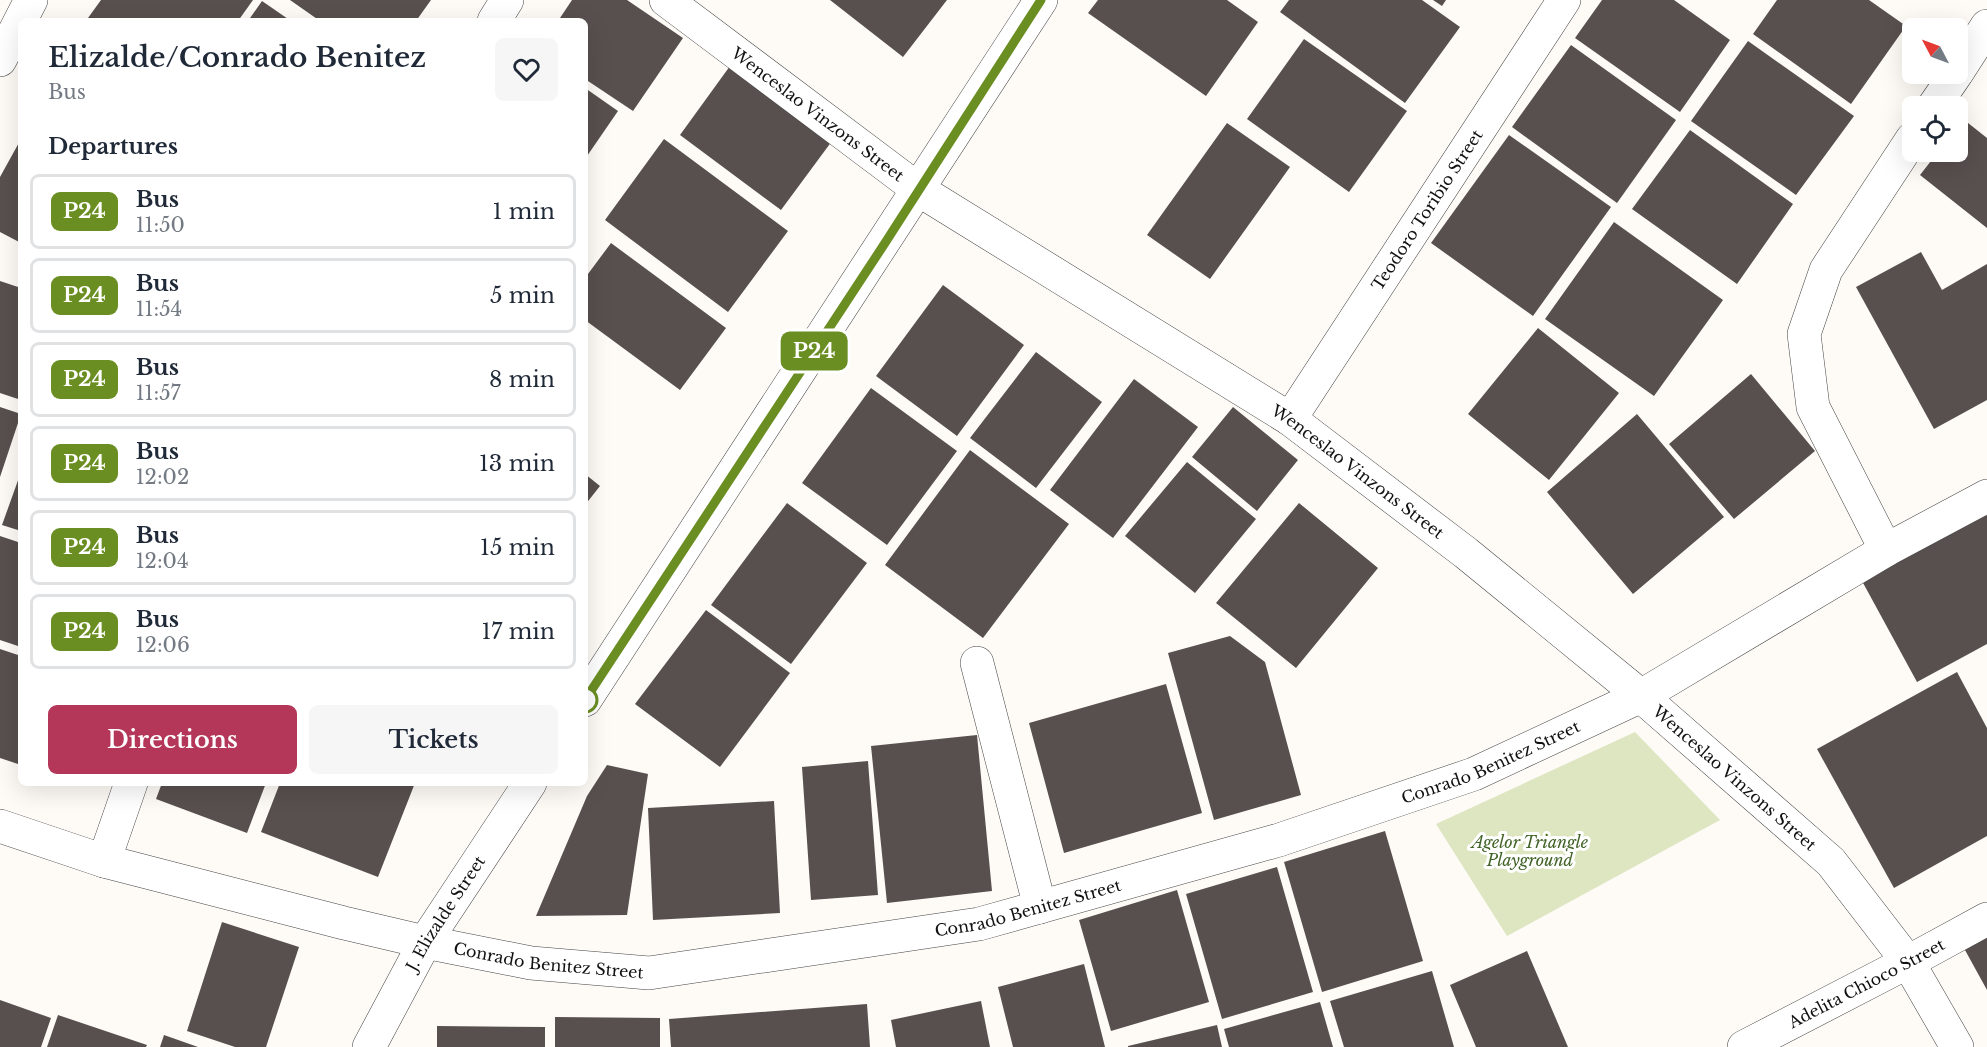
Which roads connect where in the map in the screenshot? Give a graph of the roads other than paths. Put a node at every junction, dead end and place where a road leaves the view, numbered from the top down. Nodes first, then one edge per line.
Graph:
1 (31, 0) edge
2 (507, 0) edge
3 (666, 0) edge
4 (1041, 0) edge
5 (1564, 0) edge
6 (22, 18) edge
7 (496, 18) edge
8 (18, 25) edge
9 (1987, 26) edge
10 (1968, 55) edge
11 (0, 60) edge
12 (1902, 154) edge
13 (919, 190) junction
14 (1290, 418) junction
15 (1987, 496) edge
16 (1886, 550) junction
17 (977, 663) dead end
18 (588, 695) edge
19 (1641, 696) junction
20 (129, 786) edge
21 (528, 786) edge
22 (0, 826) edge
23 (104, 861) junction
24 (1040, 907) junction
25 (1987, 918) edge
26 (424, 942) junction
27 (1908, 962) junction
28 (369, 1047) edge
29 (1744, 1047) edge
30 (1957, 1047) edge

1 - 6 street
2 - 7 street
3 - 13 street, Wenceslao Vinzons Street
4 - 13 street
5 - 14 street, Teodoro Toribio Street
8 - 11 street
9 - 10 street
12 - 16 street
13 - 14 street, Wenceslao Vinzons Street
13 - 18 street
14 - 19 street, Wenceslao Vinzons Street
15 - 16 street, Conrado Benitez Street
16 - 19 street, Conrado Benitez Street
17 - 24 street
19 - 24 street, Conrado Benitez Street
19 - 27 street, Wenceslao Vinzons Street
20 - 23 street
21 - 26 street, J. Elizalde Street
22 - 23 street, Conrado Benitez Street
23 - 26 street, Conrado Benitez Street
24 - 26 street, Conrado Benitez Street
25 - 27 street, Adelita Chioco Street
26 - 28 street, J. Elizalde Street
27 - 29 street, Adelita Chioco Street
27 - 30 street, Wenceslao Vinzons Street

